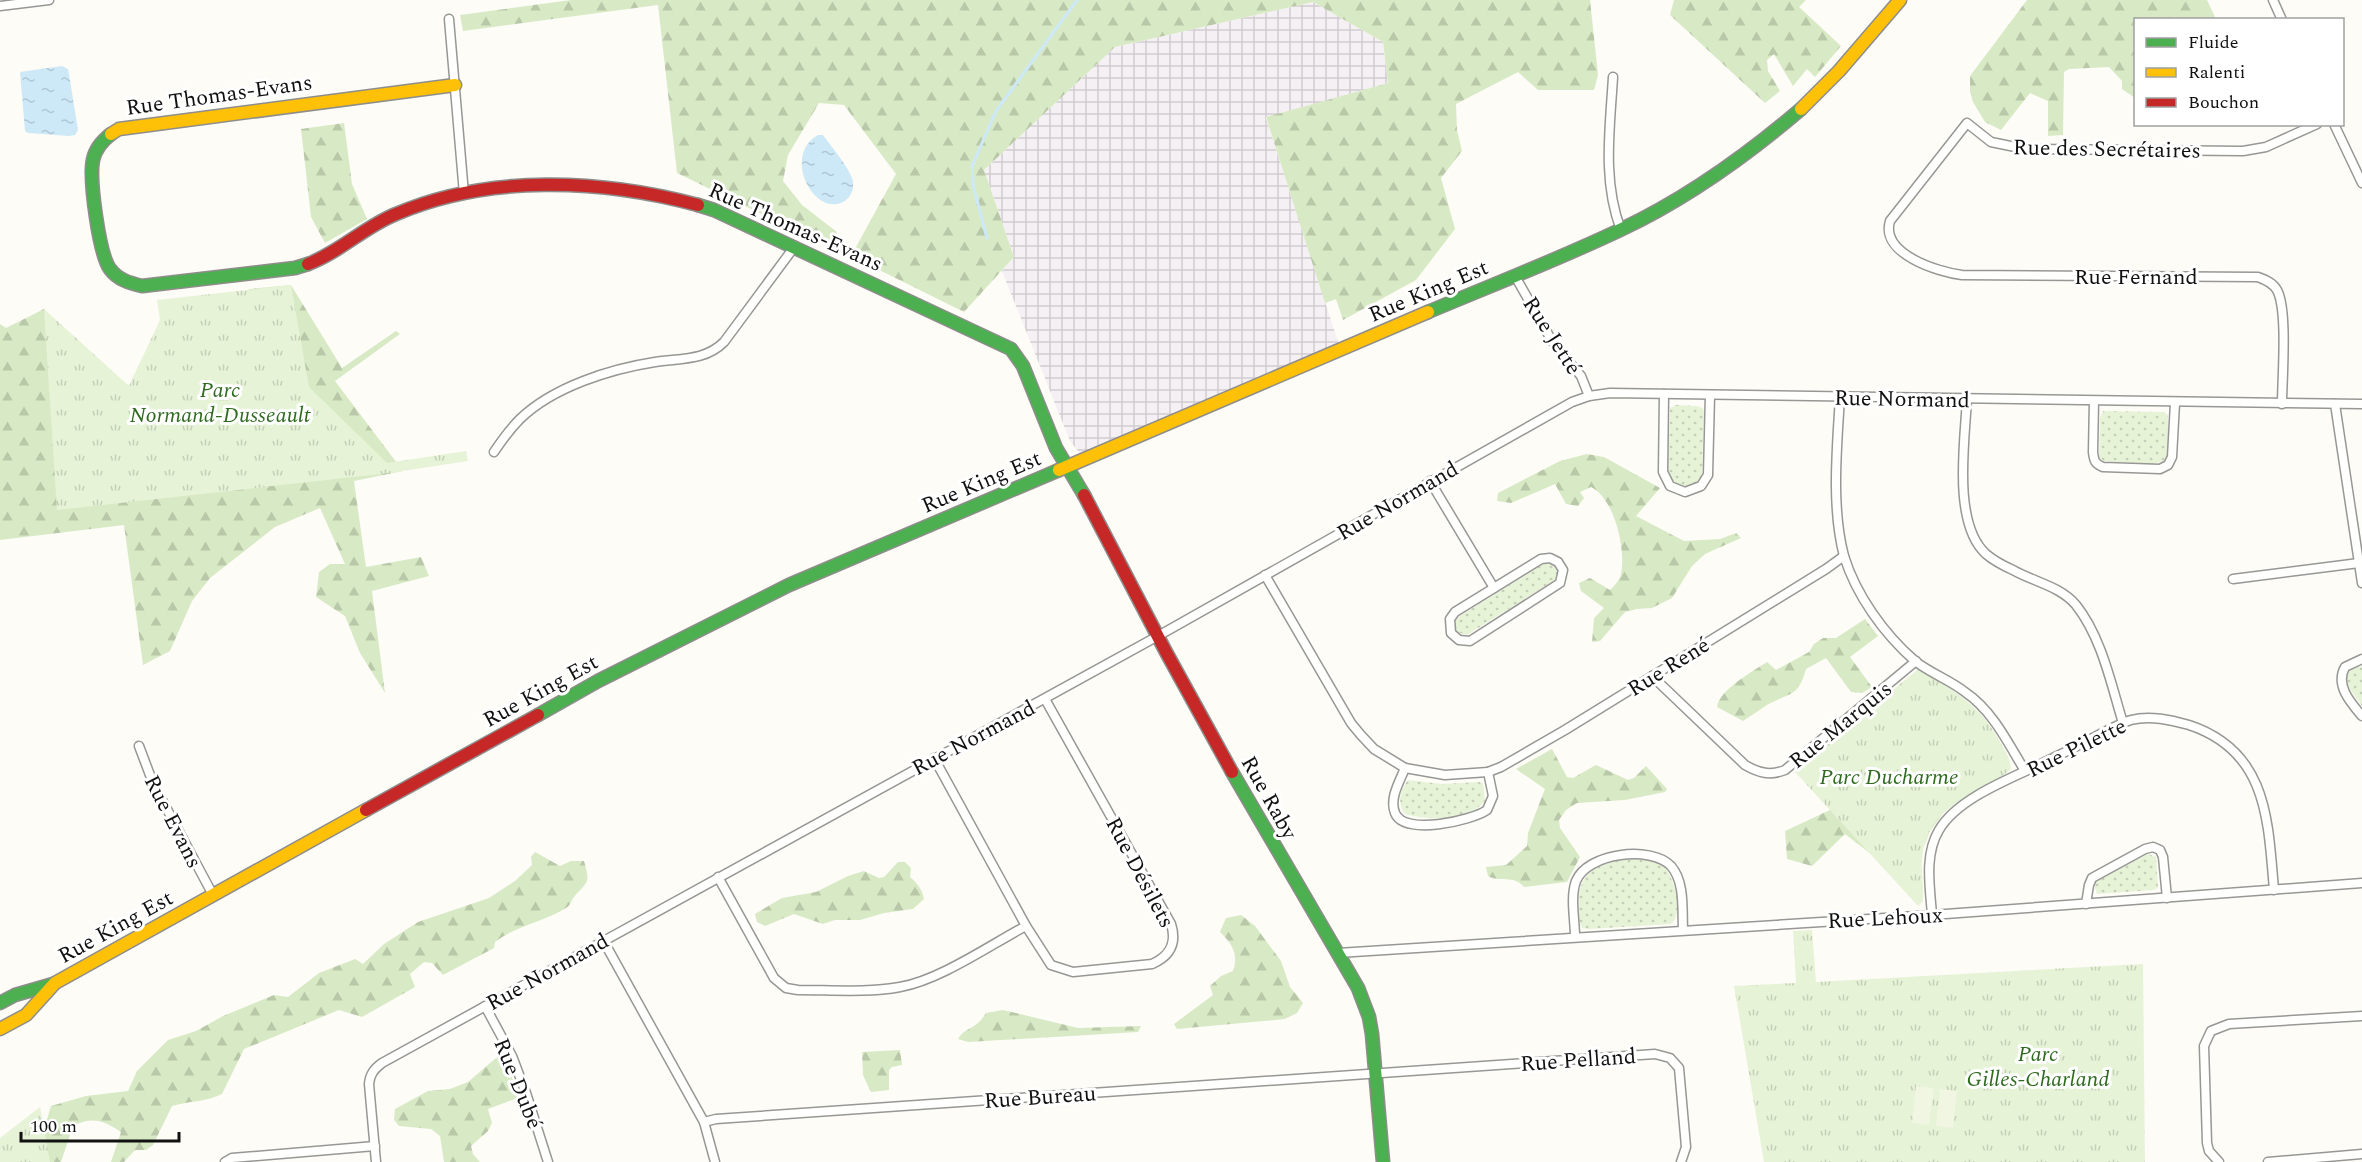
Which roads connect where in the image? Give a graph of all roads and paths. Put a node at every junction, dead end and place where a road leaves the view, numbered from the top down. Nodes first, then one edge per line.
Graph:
1 (49, 0) edge
2 (1900, 0) edge
3 (2272, 0) edge
4 (0, 6) edge
5 (2281, 18) edge
6 (449, 19) dead end
7 (1612, 77) dead end
8 (455, 85) junction
9 (2312, 126) edge
10 (2335, 126) edge
11 (2362, 158) edge
12 (2352, 162) junction
13 (2362, 183) edge
14 (464, 194) junction
15 (1621, 230) junction
16 (1889, 235) joint
17 (795, 246) junction
18 (1515, 276) junction
19 (1664, 394) junction
20 (1710, 395) junction
21 (1589, 396) junction
22 (1840, 397) junction
23 (1967, 399) junction
24 (2094, 401) junction
25 (2175, 403) junction
26 (2282, 404) junction
27 (2335, 404) junction
28 (2362, 404) edge
29 (494, 452) dead end
30 (1067, 468) junction
31 (1430, 481) junction
32 (1844, 556) junction
33 (2359, 563) junction
34 (1265, 575) junction
35 (2234, 579) dead end
36 (2362, 583) edge
37 (1494, 588) junction
38 (1158, 636) junction
39 (2362, 659) edge
40 (1916, 661) junction
41 (1652, 676) junction
42 (1045, 699) junction
43 (2362, 716) edge
44 (2123, 723) junction
45 (139, 746) dead end
46 (934, 758) junction
47 (1405, 768) junction
48 (2025, 771) junction
49 (1488, 772) junction
50 (718, 877) junction
51 (2362, 883) edge
52 (2274, 890) junction
53 (213, 895) junction
54 (2167, 898) junction
55 (2086, 904) junction
56 (1932, 915) junction
57 (1026, 926) junction
58 (1683, 929) junction
59 (1575, 937) junction
60 (603, 940) junction
61 (1338, 953) junction
62 (56, 983) junction
63 (0, 1003) edge
64 (485, 1006) junction
65 (2362, 1016) edge
66 (0, 1029) edge
67 (1376, 1073) junction
68 (704, 1122) junction
69 (375, 1146) junction
70 (2362, 1154) edge
71 (225, 1162) edge
72 (375, 1162) edge
73 (548, 1162) edge
74 (715, 1162) edge
75 (1383, 1162) edge
76 (1681, 1162) edge
77 (2219, 1162) edge
78 (2268, 1162) edge

1 - 4 street
2 - 15 street, Rue King Est
3 - 5 street
6 - 8 street
7 - 15 street
8 - 14 street
8 - 14 street, Rue Thomas-Evans
9 - 16 street, Rue des Secrétaires
10 - 12 street
11 - 12 street
12 - 13 street
14 - 17 street, Rue Thomas-Evans
15 - 18 street, Rue King Est
16 - 26 street, Rue Fernand
17 - 29 street
17 - 30 street, Rue Thomas-Evans
18 - 21 street, Rue Jetté
18 - 30 street, Rue King Est
19 - 20 street, Rue Normand
19 - 20 street
19 - 21 street, Rue Normand
20 - 22 street, Rue Normand
21 - 31 street, Rue Normand
22 - 23 street, Rue Normand
22 - 32 street
23 - 24 street, Rue Normand
23 - 44 street
24 - 25 street, Rue Normand
24 - 25 street
25 - 26 street, Rue Normand
26 - 27 street, Rue Normand
27 - 28 street, Rue Normand
27 - 33 street
30 - 38 street, Rue Raby
30 - 53 street, Rue King Est
31 - 34 street, Rue Normand
31 - 37 street
32 - 40 street
32 - 41 street, Rue René
33 - 35 street
33 - 36 street
34 - 38 street, Rue Normand
34 - 47 street, Rue René
37 - 37 street
38 - 42 street, Rue Normand
38 - 61 street, Rue Raby
39 - 43 street
40 - 41 street, Rue Marquis
40 - 48 street
41 - 49 street, Rue René
42 - 46 street, Rue Normand
42 - 57 street, Rue Désilets
44 - 48 street, Rue Pilette
44 - 52 street, Rue Pilette
45 - 53 street, Rue Evans
46 - 50 street, Rue Normand
46 - 57 street, Rue Désilets
47 - 49 street, Rue René
47 - 49 street
48 - 56 street, Rue Pilette
50 - 57 street
50 - 60 street, Rue Normand
51 - 52 street, Rue Lehoux
52 - 54 street, Rue Lehoux
53 - 62 street, Rue King Est
54 - 55 street, Rue Lehoux
54 - 55 street
55 - 56 street, Rue Lehoux
56 - 58 street, Rue Lehoux
58 - 59 street, Rue Lehoux
58 - 59 street
59 - 61 street, Rue Lehoux
60 - 64 street, Rue Normand
60 - 68 street
61 - 67 street, Rue Raby
62 - 63 street, Rue King Est
62 - 66 street, Rue King Est
64 - 69 street, Rue Normand
64 - 73 street, Rue Dubé
65 - 77 street
67 - 68 street, Rue Bureau
67 - 75 street, Rue Raby
67 - 76 street, Rue Pelland
68 - 74 street
69 - 71 street
69 - 72 street, Rue Normand
70 - 78 street

